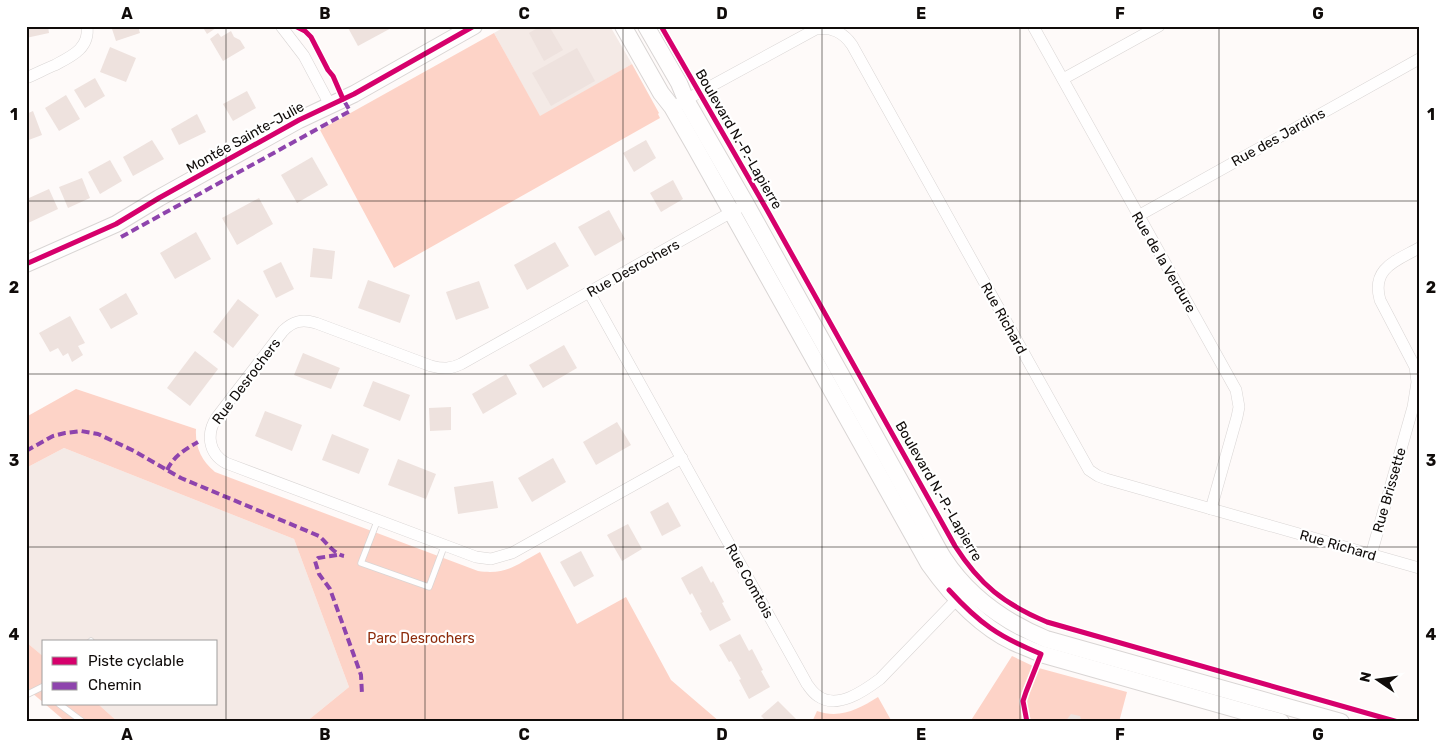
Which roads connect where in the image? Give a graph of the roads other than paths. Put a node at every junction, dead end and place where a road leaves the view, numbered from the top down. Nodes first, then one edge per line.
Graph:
1 (87, 26) edge
2 (281, 26) edge
3 (474, 26) edge
4 (623, 26) edge
5 (646, 26) edge
6 (1033, 26) edge
7 (1159, 26) edge
8 (1419, 59) edge
9 (26, 78) edge
10 (1063, 79) junction
11 (679, 104) junction
12 (330, 105) junction
13 (739, 208) junction
14 (1138, 216) junction
15 (1419, 248) edge
16 (26, 264) edge
17 (589, 292) junction
18 (682, 458) junction
19 (1211, 509) junction
20 (378, 519) junction
21 (445, 544) junction
22 (1371, 555) junction
23 (1419, 568) edge
24 (963, 593) junction
25 (42, 689) edge
26 (26, 695) edge
27 (62, 706) edge
28 (83, 722) edge
29 (1281, 722) edge
30 (1341, 722) edge

1 - 9 street
2 - 12 street
3 - 12 street, Montée Sainte-Julie
4 - 11 street, Boulevard N.-P.-Lapierre
5 - 11 street, Boulevard N.-P.-Lapierre
6 - 10 street, Rue de la Verdure
7 - 10 street
8 - 14 street, Rue des Jardins
10 - 14 street, Rue de la Verdure
11 - 13 street, Boulevard N.-P.-Lapierre
11 - 19 street, Rue Richard
12 - 16 street, Montée Sainte-Julie
13 - 17 street, Rue Desrochers
13 - 24 street, Boulevard N.-P.-Lapierre
14 - 19 street, Rue de la Verdure
15 - 22 street, Rue Brissette
17 - 18 street, Rue Comtois
17 - 20 street, Rue Desrochers
18 - 21 street, Rue Desrochers
18 - 24 street, Rue Comtois
19 - 22 street, Rue Richard
20 - 21 street, Rue Desrochers
20 - 21 lane
22 - 23 street, Rue Richard
24 - 29 street, Boulevard N.-P.-Lapierre
24 - 30 street, Boulevard N.-P.-Lapierre
25 - 26 lane
27 - 28 lane

